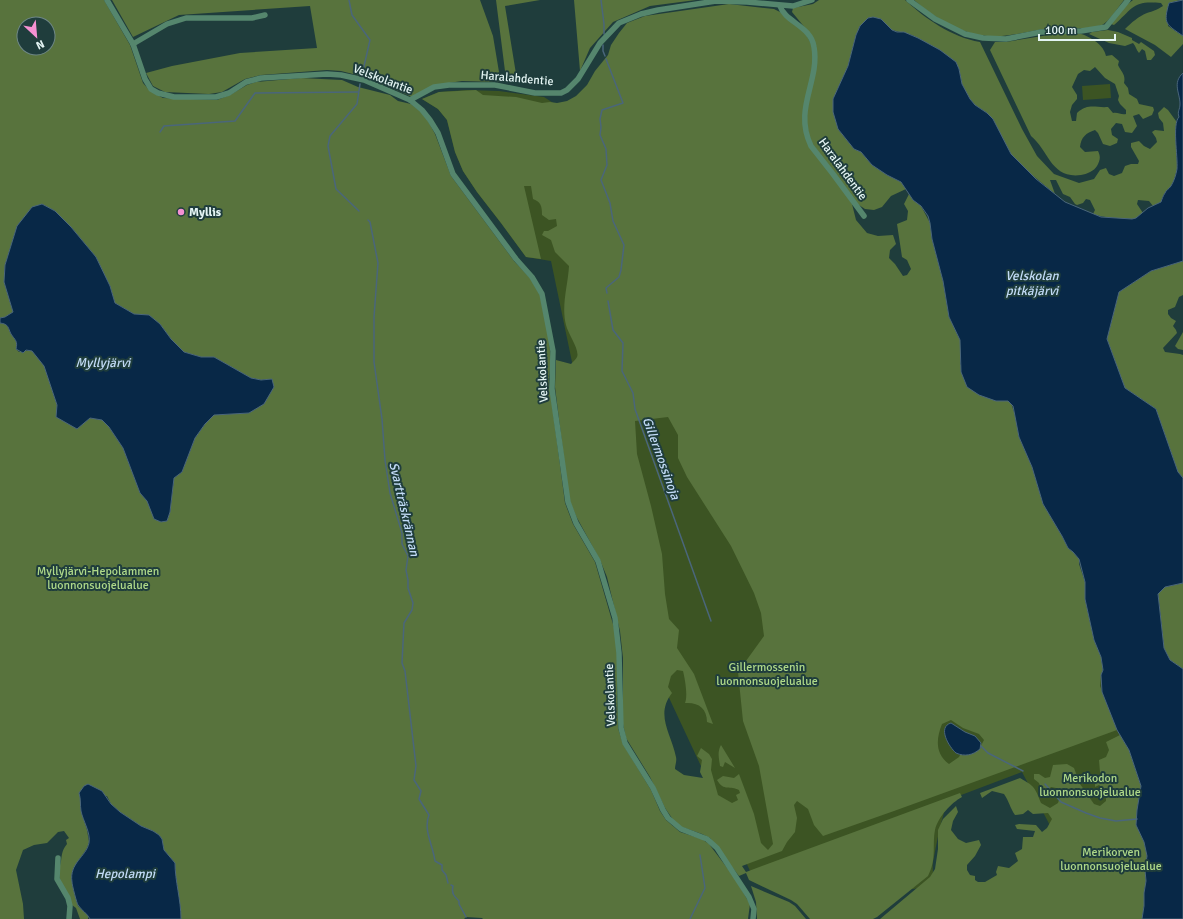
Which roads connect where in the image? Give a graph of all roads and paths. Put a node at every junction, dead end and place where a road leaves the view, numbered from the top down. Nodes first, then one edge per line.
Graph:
1 (108, 0) edge
2 (812, 0) edge
3 (909, 0) edge
4 (1128, 0) edge
5 (780, 6) junction
6 (265, 15) dead end
7 (133, 44) junction
8 (410, 100) junction
9 (864, 216) dead end
10 (58, 858) dead end
11 (69, 919) edge
12 (753, 919) edge

1 - 7 street, Velskolantie
2 - 5 street, Haralahdentie
3 - 4 street
5 - 8 street, Haralahdentie
5 - 9 street, Haralahdentie
6 - 7 street
7 - 8 street, Velskolantie
8 - 12 street, Velskolantie
10 - 11 street

